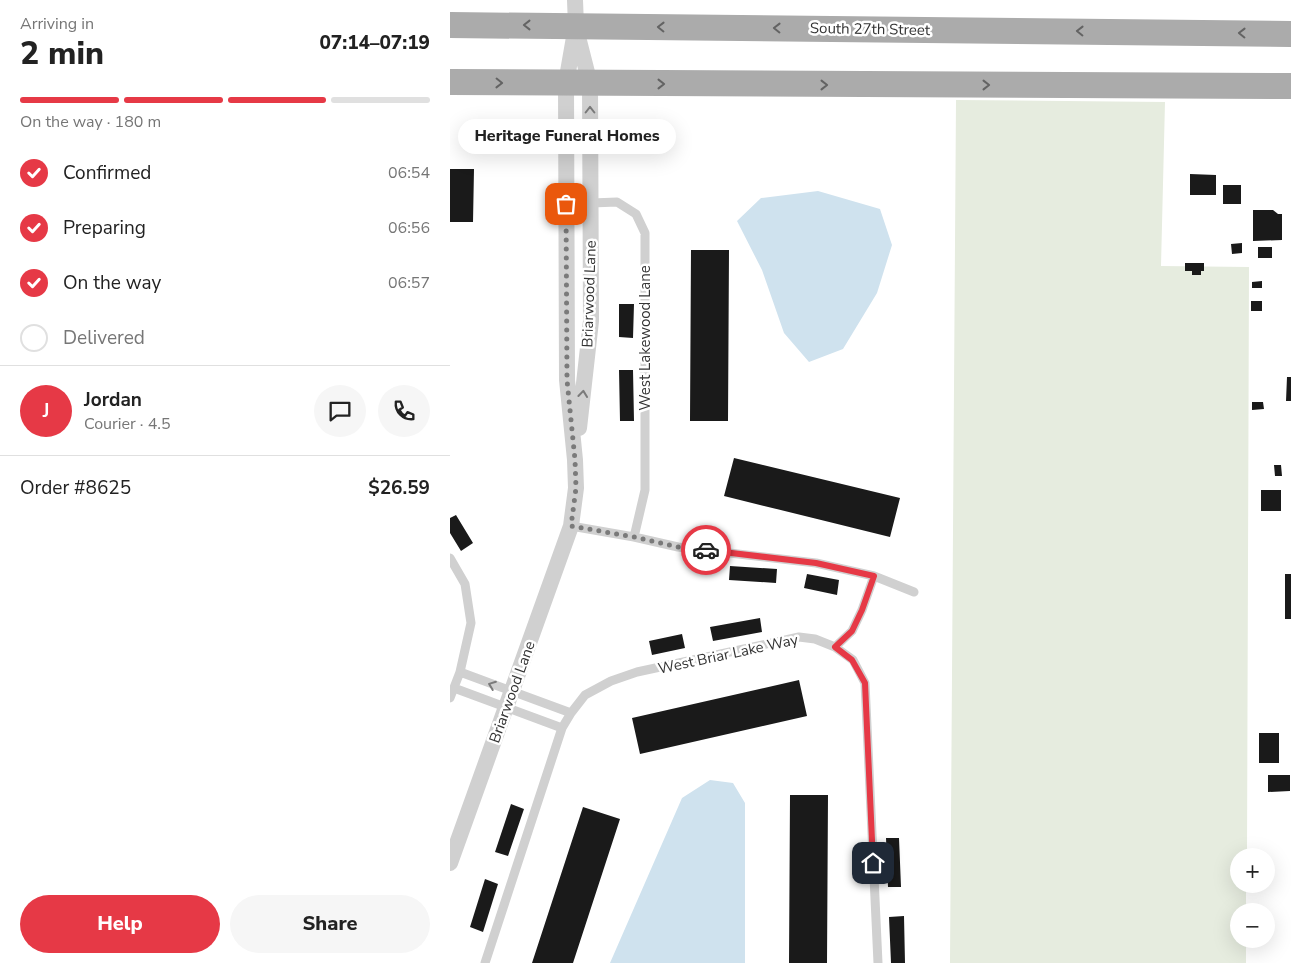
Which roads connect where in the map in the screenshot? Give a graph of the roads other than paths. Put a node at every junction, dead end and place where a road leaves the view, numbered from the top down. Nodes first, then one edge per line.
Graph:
1 (575, 0) edge
2 (450, 25) edge
3 (576, 26) junction
4 (1291, 34) edge
5 (450, 82) edge
6 (578, 83) junction
7 (1291, 86) edge
8 (591, 203) junction
9 (566, 204) junction
10 (575, 460) junction
11 (571, 526) junction
12 (634, 537) junction
13 (450, 558) edge
14 (874, 576) junction
15 (914, 592) dead end
16 (835, 647) junction
17 (460, 672) junction
18 (454, 688) junction
19 (512, 692) junction
20 (450, 698) edge
21 (506, 708) junction
22 (571, 713) junction
23 (562, 728) junction
24 (450, 863) edge
25 (485, 963) edge
26 (878, 963) edge

1 - 3 street
3 -> 2 main road, South 27th Street
4 -> 3 main road, South 27th Street
3 - 6 street, Briarwood Lane
3 - 6 street, Briarwood Lane
5 -> 6 main road
6 -> 7 main road
8 -> 6 street, Briarwood Lane
6 - 9 street, Briarwood Lane
8 - 9 lane, West Lakewood Lane
10 -> 8 street, Briarwood Lane
8 - 12 lane, West Lakewood Lane
9 - 10 street, Briarwood Lane
10 - 11 street, Briarwood Lane
11 - 12 lane
11 - 19 street, Briarwood Lane
12 - 14 lane
13 - 17 lane
14 - 15 lane
14 - 16 lane
16 - 22 lane, West Briar Lake Way
16 - 26 lane, West Briar Lake Way
17 - 18 lane
19 -> 17 lane
18 - 20 lane
18 - 21 lane
19 - 21 street, Briarwood Lane
19 - 22 lane
21 - 23 lane
21 - 24 street, Briarwood Lane
22 - 23 lane, West Briar Lake Way
23 - 25 lane, West Briar Lake Way

